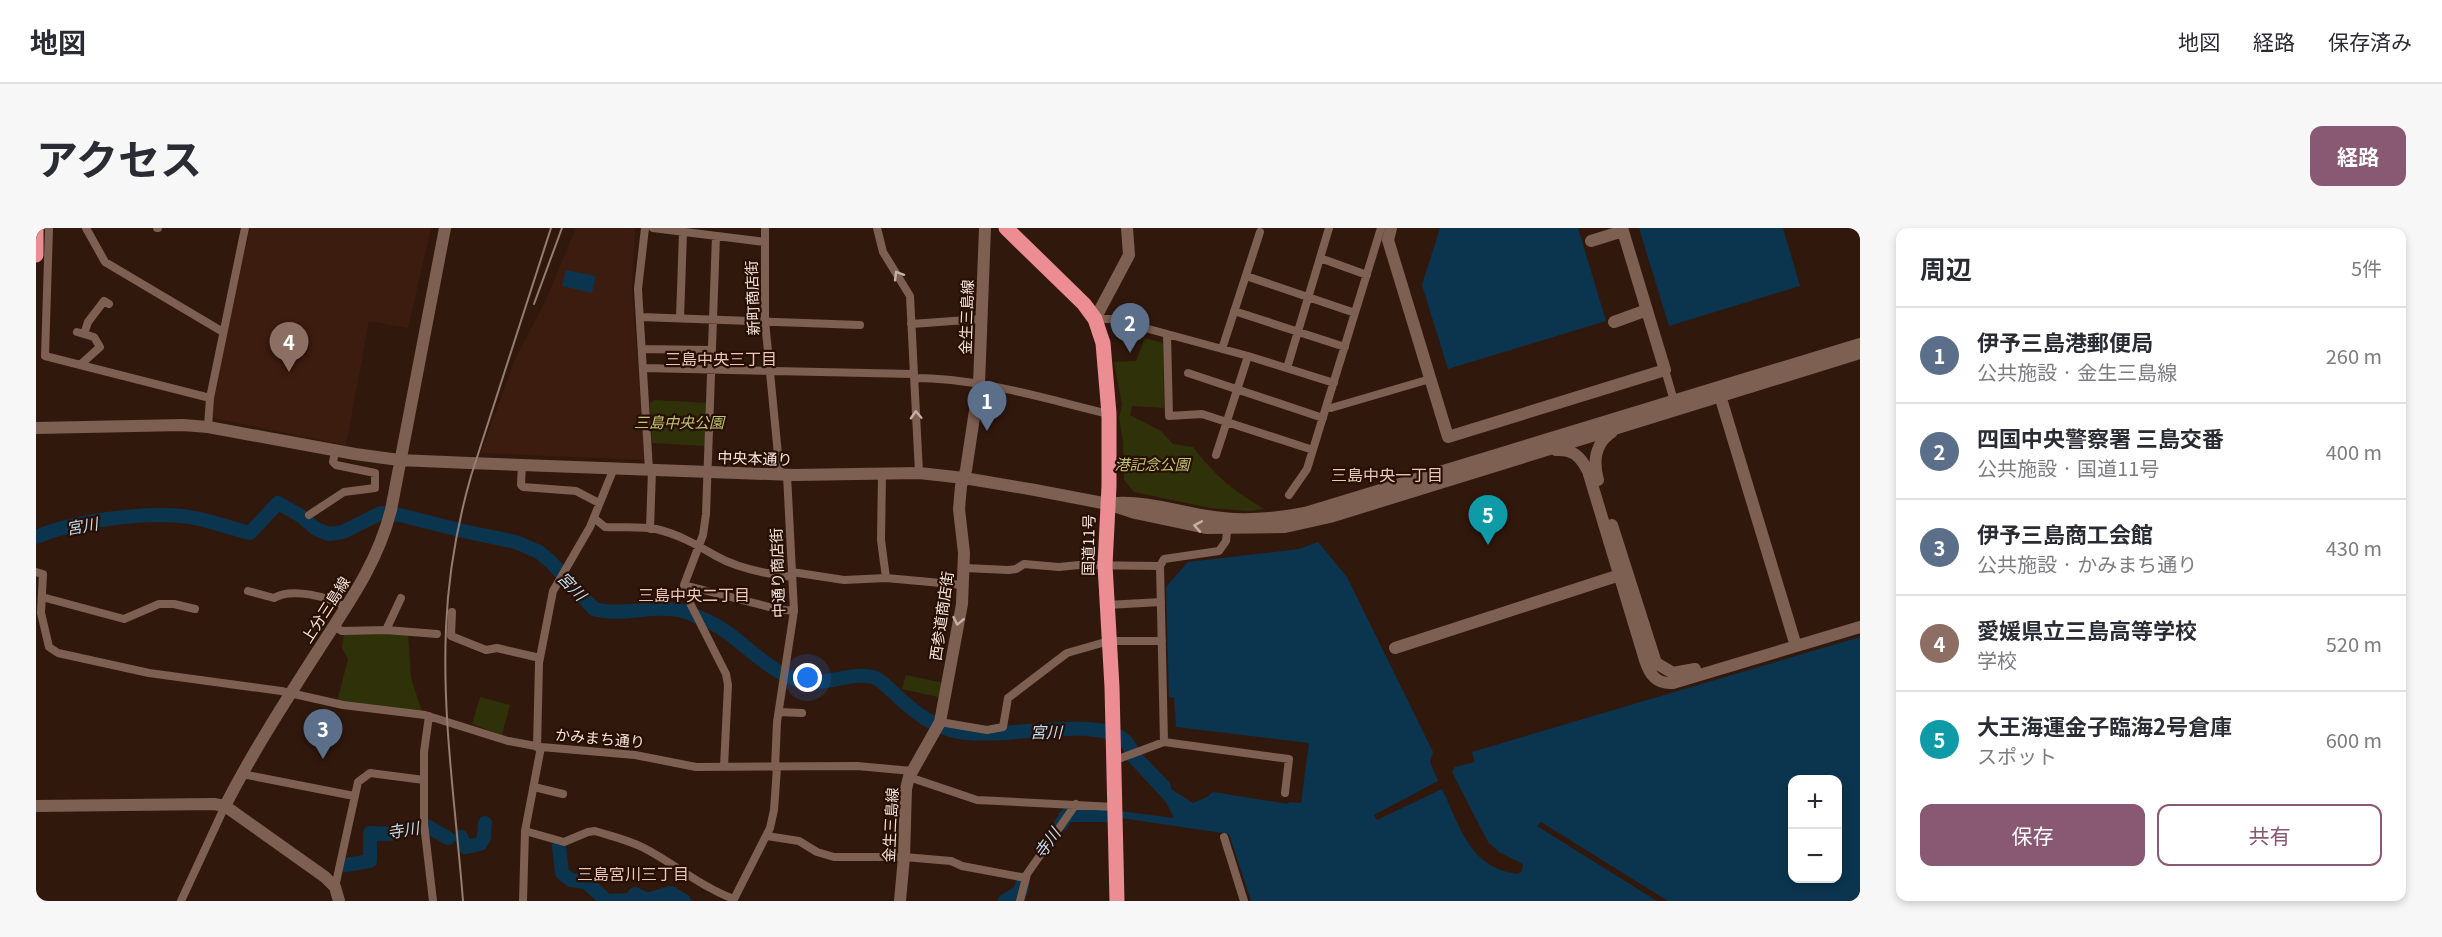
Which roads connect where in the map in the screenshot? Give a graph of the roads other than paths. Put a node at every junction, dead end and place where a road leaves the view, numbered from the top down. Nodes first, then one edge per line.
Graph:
1 (36, 228) edge
2 (49, 228) edge
3 (86, 228) edge
4 (245, 228) edge
5 (445, 228) edge
6 (645, 228) edge
7 (653, 228) edge
8 (765, 228) edge
9 (877, 228) edge
10 (985, 228) edge
11 (1006, 228) edge
12 (1127, 228) edge
13 (1329, 228) edge
14 (1381, 228) edge
15 (1391, 228) edge
16 (1622, 229) edge
17 (1260, 232) dead end
18 (683, 233) junction
19 (716, 236) junction
20 (1591, 241) dead end
21 (765, 242) junction
22 (36, 255) edge
23 (1320, 258) junction
24 (1367, 275) junction
25 (1246, 276) junction
26 (1308, 297) junction
27 (109, 304) dead end
28 (1647, 310) junction
29 (1234, 311) junction
30 (1355, 313) junction
31 (640, 317) junction
32 (680, 318) junction
33 (981, 319) junction
34 (1095, 319) junction
35 (712, 320) junction
36 (765, 321) junction
37 (1614, 322) dead end
38 (911, 324) junction
39 (860, 325) dead end
40 (223, 332) junction
41 (1298, 332) junction
42 (1167, 334) junction
43 (1860, 344) edge
44 (1345, 347) junction
45 (642, 349) junction
46 (1222, 349) junction
47 (711, 350) junction
48 (1860, 353) edge
49 (1248, 356) junction
50 (80, 365) junction
51 (644, 368) junction
52 (710, 368) junction
53 (1287, 368) junction
54 (770, 370) junction
55 (1665, 370) junction
56 (1188, 373) dead end
57 (914, 376) junction
58 (1430, 379) junction
59 (1334, 383) junction
60 (979, 384) junction
61 (1238, 390) junction
62 (1719, 392) junction
63 (210, 398) junction
64 (1676, 406) junction
65 (1327, 407) junction
66 (1109, 414) junction
67 (1323, 418) junction
68 (1227, 422) junction
69 (1602, 424) junction
70 (208, 427) junction
71 (36, 428) edge
72 (1618, 428) junction
73 (1582, 443) junction
74 (1545, 446) junction
75 (1313, 450) junction
76 (335, 452) junction
77 (1216, 455) dead end
78 (399, 460) junction
79 (522, 464) junction
80 (614, 468) junction
81 (651, 470) junction
82 (1591, 470) junction
83 (708, 472) junction
84 (919, 473) junction
85 (882, 474) junction
86 (784, 475) junction
87 (964, 478) junction
88 (1289, 495) dead end
89 (599, 503) junction
90 (1108, 504) junction
91 (309, 515) dead end
92 (594, 518) junction
93 (1228, 524) junction
94 (650, 529) junction
95 (699, 545) junction
96 (1105, 565) junction
97 (1160, 566) junction
98 (964, 568) junction
99 (36, 572) edge
100 (1623, 574) junction
101 (792, 575) junction
102 (886, 578) junction
103 (684, 585) junction
104 (963, 585) junction
105 (248, 591) dead end
106 (42, 597) junction
107 (401, 597) dead end
108 (1161, 602) junction
109 (1107, 605) junction
110 (346, 607) junction
111 (195, 609) dead end
112 (794, 611) junction
113 (452, 612) dead end
114 (1860, 619) edge
115 (333, 626) junction
116 (1860, 627) edge
117 (386, 630) junction
118 (437, 634) dead end
119 (1109, 641) junction
120 (1162, 641) junction
121 (1795, 643) junction
122 (1395, 648) dead end
123 (540, 658) junction
124 (291, 693) junction
125 (779, 712) junction
126 (801, 713) dead end
127 (429, 716) junction
128 (939, 727) junction
129 (1164, 741) junction
130 (539, 747) junction
131 (1116, 756) junction
132 (724, 767) junction
133 (776, 768) junction
134 (242, 774) junction
135 (911, 774) junction
136 (424, 780) junction
137 (534, 787) junction
138 (1285, 793) dead end
139 (562, 794) dead end
140 (354, 796) junction
141 (36, 806) edge
142 (225, 806) junction
143 (1114, 807) junction
144 (1072, 812) junction
145 (525, 831) junction
146 (767, 836) junction
147 (1224, 837) dead end
148 (904, 857) junction
149 (1023, 877) junction
150 (335, 887) junction
151 (733, 900) edge
152 (181, 901) edge
153 (339, 901) edge
154 (433, 901) edge
155 (523, 901) edge
156 (900, 901) edge
157 (1020, 901) edge
158 (1117, 901) edge
159 (1244, 901) edge

1 - 22 highway
2 - 50 street
3 - 40 street
4 - 40 street
5 - 78 street, 上分三島線
6 - 31 street
7 - 18 street
8 - 21 street, 新町商店街
38 -> 9 street
10 - 33 street, 金生三島線
11 - 34 highway, 国道11号
12 - 34 street
13 - 23 street
14 - 24 street
15 - 58 street
16 - 20 street
16 - 28 street
17 - 25 street
18 - 19 street
18 - 32 street
19 - 21 street
19 - 35 street
21 - 36 street, 新町商店街
23 - 24 street
23 - 26 street
24 - 30 street
25 - 26 street
25 - 29 street
26 - 30 street
26 - 41 street
27 - 50 street
28 - 37 street
28 - 55 street
29 - 41 street
29 - 46 street
30 - 44 street
31 - 32 street
31 - 45 street
32 - 35 street
33 - 38 street
33 - 60 street, 金生三島線
34 - 42 street
34 - 66 highway, 国道11号
35 - 36 street
35 - 47 street
36 - 39 street
36 - 54 street, 新町商店街
38 - 57 street
40 - 63 street
41 - 44 street
41 - 53 street
42 - 46 street
42 - 68 street
43 - 62 street
44 - 59 street
45 - 47 street
45 - 51 street
46 - 49 street
47 - 52 street
48 - 62 street
49 - 53 street
49 - 61 street
50 - 63 street
51 - 52 street
51 - 81 street
52 - 54 street
52 - 83 street
53 - 59 street
54 - 57 street
54 - 86 street, 新町商店街
55 - 58 street
55 - 64 street
56 - 61 street
57 - 60 street
84 -> 57 street
58 - 65 street
59 - 65 street
60 - 66 street
60 - 87 street, 金生三島線
61 - 67 street
61 - 68 street
62 - 64 street
62 - 121 street
63 - 70 street
64 - 69 street, 中央本通り
64 - 72 street
65 - 67 street
66 - 90 highway, 国道11号
67 - 75 street
68 - 75 street
68 - 77 street
69 - 73 street
69 - 74 street, 中央本通り
70 - 71 street, 中央本通り
70 - 76 street, 中央本通り
72 - 73 street
72 - 82 street
73 - 74 street
73 - 82 street
74 - 82 street
74 - 93 street, 中央本通り
75 - 88 street
76 - 78 street, 中央本通り
76 - 91 street
78 - 79 street, 中央本通り
78 - 110 street, 上分三島線
79 - 80 street, 中央本通り
79 - 89 street
80 - 81 street, 中央本通り
80 - 89 street
81 - 83 street, 中央本通り
81 - 94 street
82 - 100 street
83 - 86 street, 中央本通り
83 - 95 street
84 - 85 street, 中央本通り
84 - 87 street, 中央本通り
85 - 86 street, 中央本通り
85 - 102 street
86 - 101 street, 中通り商店街
87 - 90 street, 中央本通り
87 - 98 street, 西参道商店街
89 - 92 street
90 - 93 street, 中央本通り
90 - 96 highway, 国道11号
92 - 94 street
92 - 123 street
93 - 97 street
94 - 95 street
95 - 101 street
95 - 103 street
96 - 97 street
96 - 98 street
96 - 109 highway, 国道11号
97 - 108 street
98 - 104 street, 西参道商店街
99 - 106 street, かみまち通り
100 - 121 street
100 - 122 street
101 - 102 street
101 - 112 street, 中通り商店街
102 - 104 street
103 - 112 street
103 - 132 street
104 -> 128 street, 西参道商店街
105 - 110 street
106 - 111 street
106 - 124 street, かみまち通り
107 - 117 street
108 - 109 street
108 - 120 street
109 - 119 highway, 国道11号
110 - 115 street, 上分三島線
112 - 125 street, 中通り商店街
113 - 123 street
114 - 121 street
115 - 117 street
115 - 124 street, 上分三島線
116 - 121 street
117 - 118 street
119 - 120 street
119 - 128 street
119 - 131 highway, 国道11号
120 - 129 street
123 - 130 street
124 - 127 street, かみまち通り
124 - 134 street, 上分三島線
125 - 126 street
125 - 133 street, 中通り商店街
127 - 130 street, かみまち通り
127 - 136 street
128 - 135 street, 金生三島線
129 - 131 street
129 - 138 street
130 - 132 street, かみまち通り
130 - 137 street
131 - 143 highway, 国道11号
132 - 133 street, かみまち通り
133 - 135 street, かみまち通り
133 - 146 street, 中通り商店街
134 - 140 street
134 - 142 street, 上分三島線
135 - 144 street, かみまち通り
135 - 148 street, 金生三島線
136 - 140 street
136 - 154 street
137 - 139 street
137 - 145 street
140 - 150 street
141 - 142 street
142 - 150 street
142 - 152 street
143 - 144 street, かみまち通り
143 - 158 highway, 国道11号
144 - 149 street
145 - 151 street
145 - 155 street
146 - 148 street
146 - 151 street, 中通り商店街
147 - 159 street
148 - 149 street
148 - 156 street, 金生三島線
149 - 157 street
150 - 153 street

